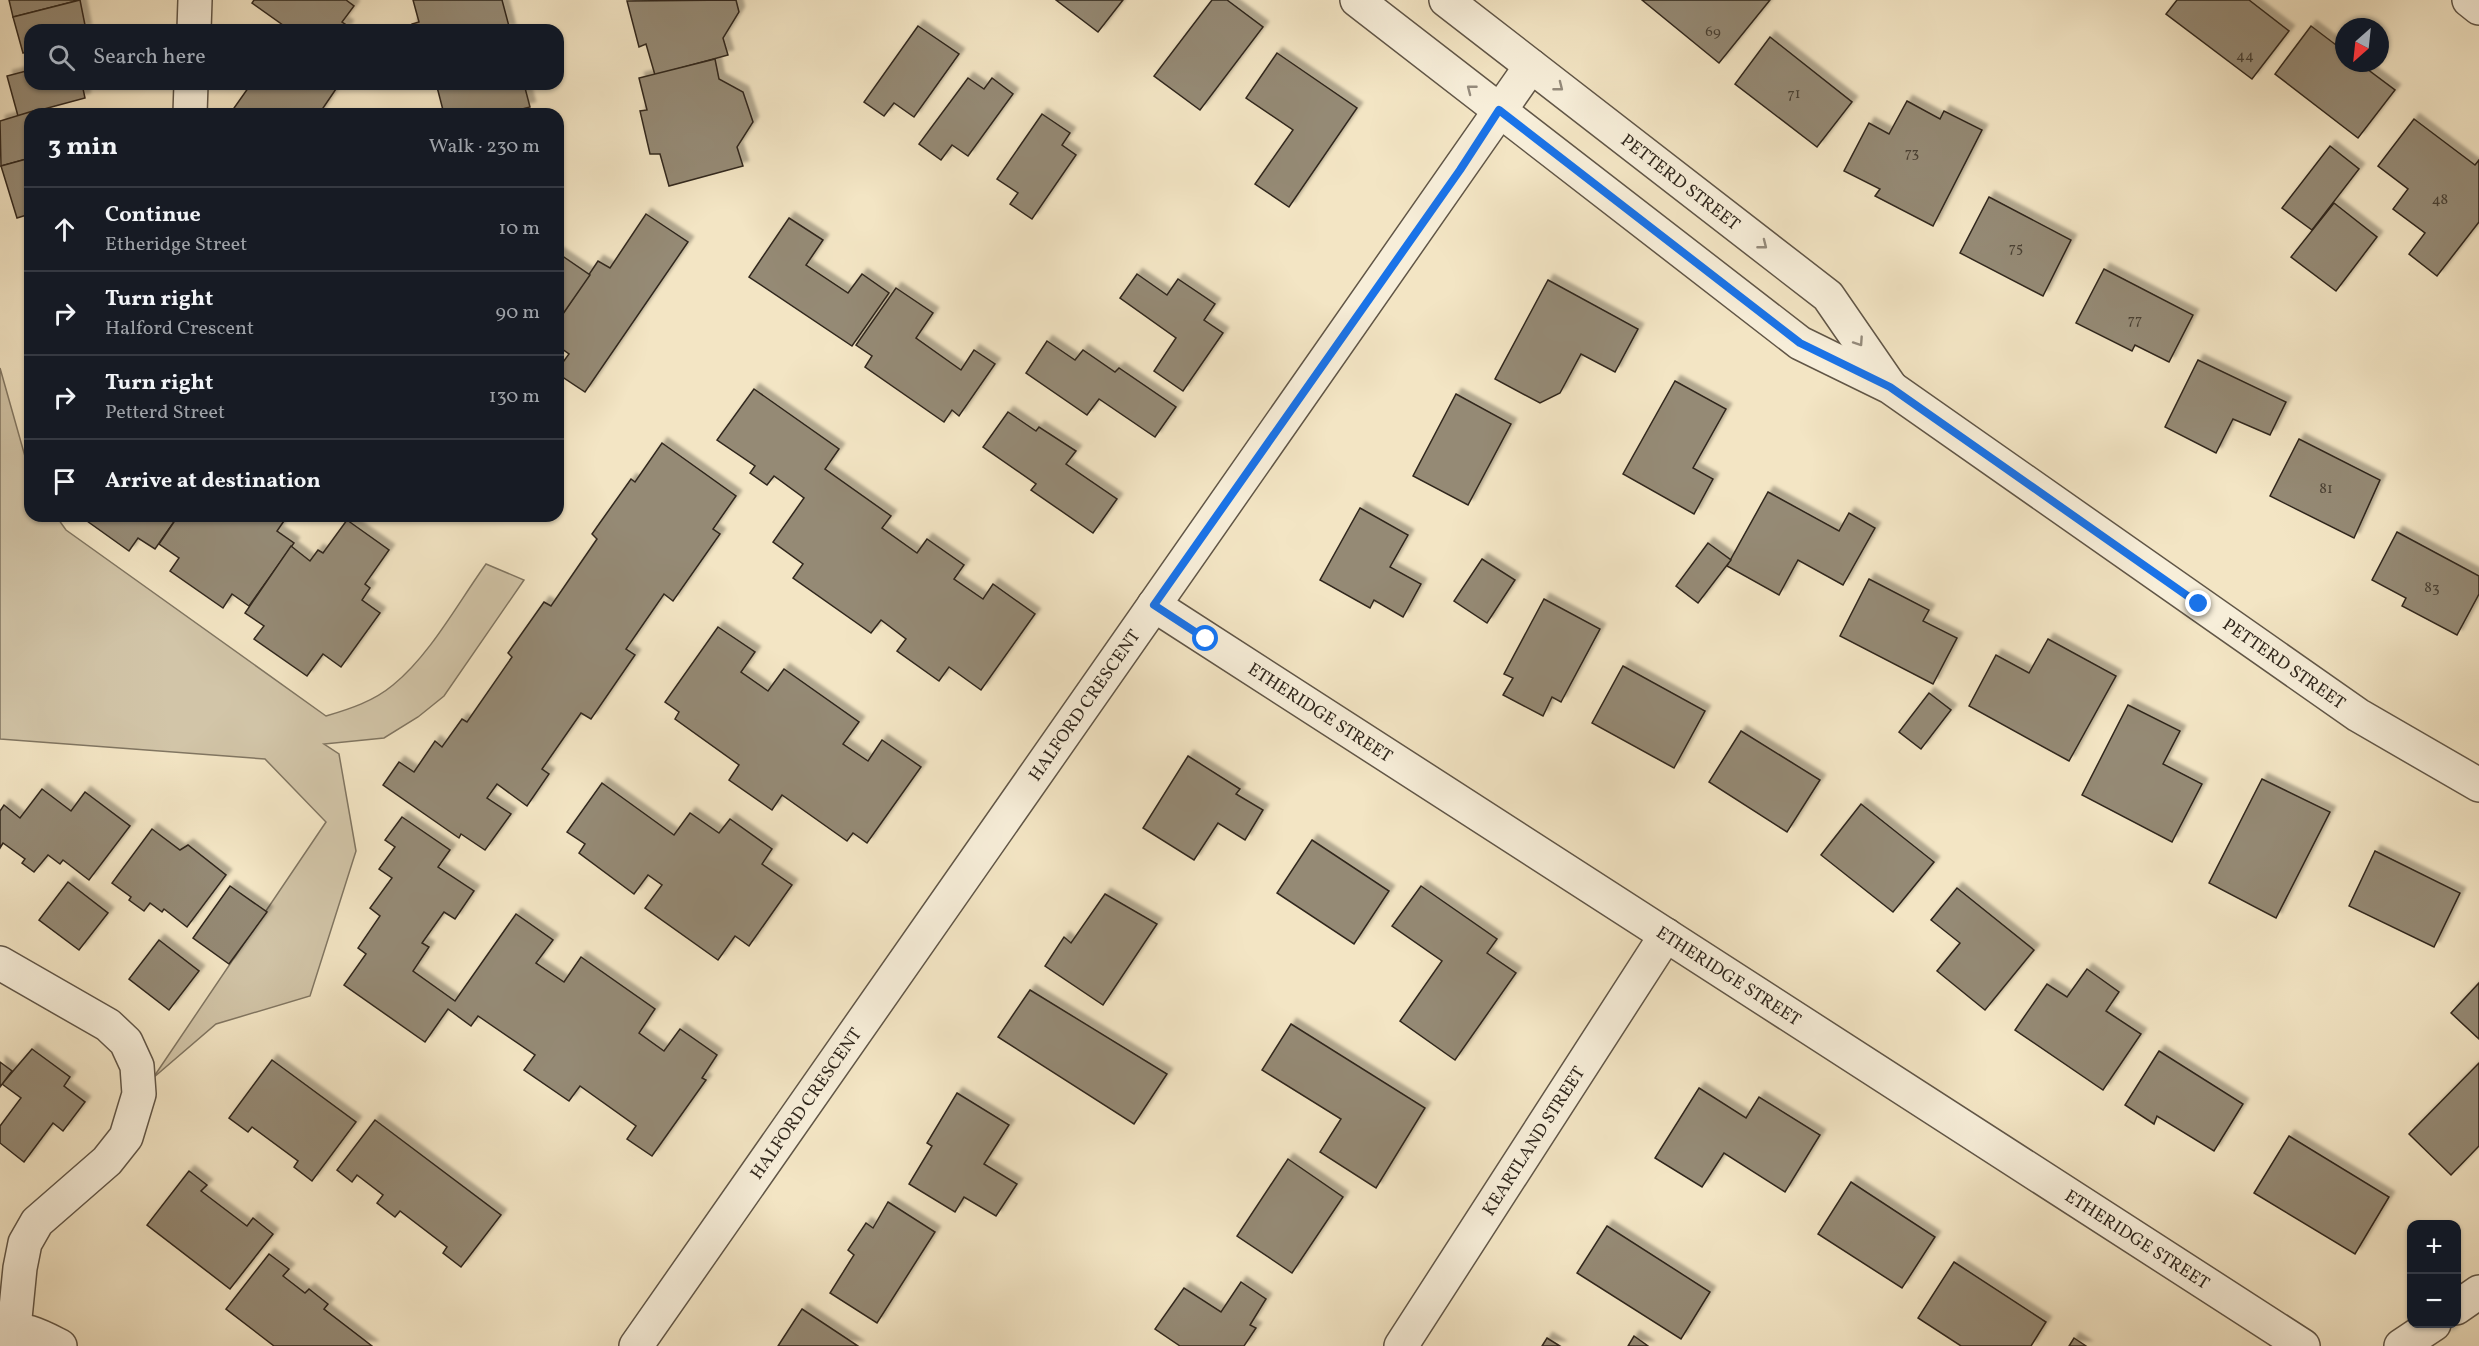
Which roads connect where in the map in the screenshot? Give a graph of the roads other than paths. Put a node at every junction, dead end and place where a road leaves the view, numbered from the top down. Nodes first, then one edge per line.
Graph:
1 (195, 0) edge
2 (1357, 0) edge
3 (1446, 0) edge
4 (2469, 0) edge
5 (2479, 8) edge
6 (194, 24) edge
7 (1531, 66) junction
8 (191, 90) edge
9 (190, 108) edge
10 (1499, 110) junction
11 (1890, 387) junction
12 (1154, 605) junction
13 (2479, 785) edge
14 (1666, 935) junction
15 (0, 963) edge
16 (2479, 1292) edge
17 (2461, 1305) edge
18 (2427, 1328) edge
19 (7, 1329) edge
20 (60, 1346) edge
21 (636, 1346) edge
22 (1401, 1346) edge
23 (2304, 1346) edge
24 (2401, 1346) edge

1 - 6 street
10 -> 2 street, PETTERD STREET
3 - 7 street, PETTERD STREET
4 - 5 street
7 - 10 street, HALFORD CRESCENT
7 -> 11 street, PETTERD STREET
8 - 9 street
10 - 11 street, PETTERD STREET
10 - 12 street, HALFORD CRESCENT
11 - 13 street, PETTERD STREET
12 - 14 street, ETHERIDGE STREET
12 - 21 street, HALFORD CRESCENT
14 - 22 street, KEARTLAND STREET
14 - 23 street, ETHERIDGE STREET
15 - 19 street
16 - 17 street
18 - 24 street
19 - 20 street

